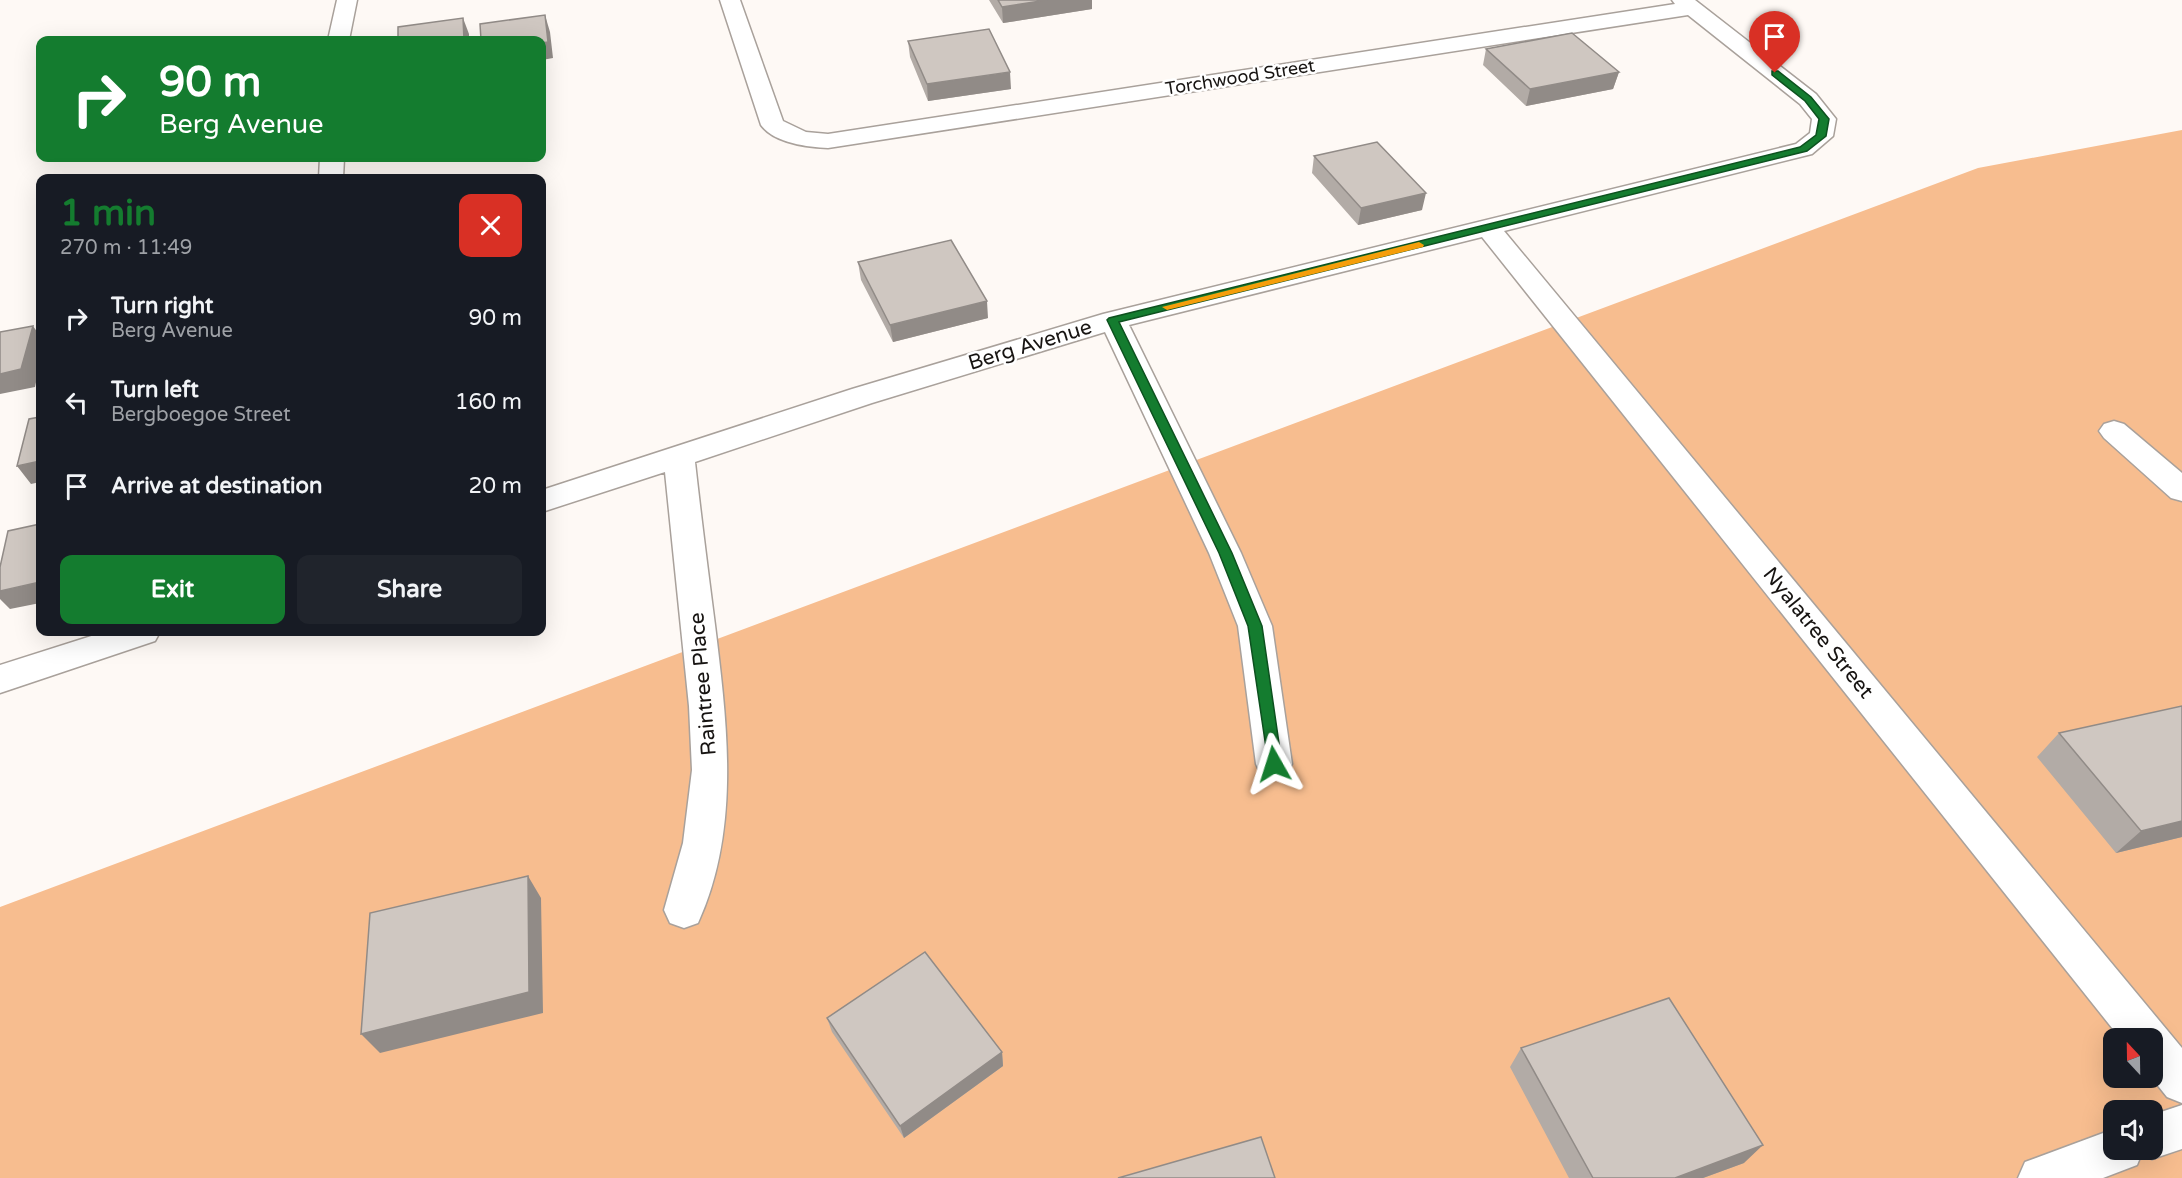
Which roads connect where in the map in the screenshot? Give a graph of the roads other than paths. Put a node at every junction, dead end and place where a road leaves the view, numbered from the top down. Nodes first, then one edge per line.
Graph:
1 (347, 0) edge
2 (730, 0) edge
3 (1687, 4) edge
4 (340, 36) edge
5 (1488, 228) junction
6 (1113, 320) junction
7 (2114, 431) dead end
8 (679, 457) junction
9 (2182, 490) edge
10 (546, 500) edge
11 (131, 636) edge
12 (0, 679) edge
13 (1274, 764) dead end
14 (684, 910) dead end
15 (2139, 1028) edge
16 (2163, 1059) edge
17 (2182, 1082) edge
18 (2182, 1127) edge
19 (2163, 1133) edge
20 (2103, 1156) edge
21 (2042, 1178) edge

1 - 4 street
2 - 3 street, Torchwood Street
3 - 5 street, Berg Avenue
5 - 6 street, Berg Avenue
5 - 15 street, Nyalatree Street
6 - 8 street, Berg Avenue
6 - 13 street
7 - 9 street
8 - 10 street, Berg Avenue
8 - 14 street, Raintree Place
11 - 12 street
16 - 17 street
18 - 19 street
20 - 21 street

